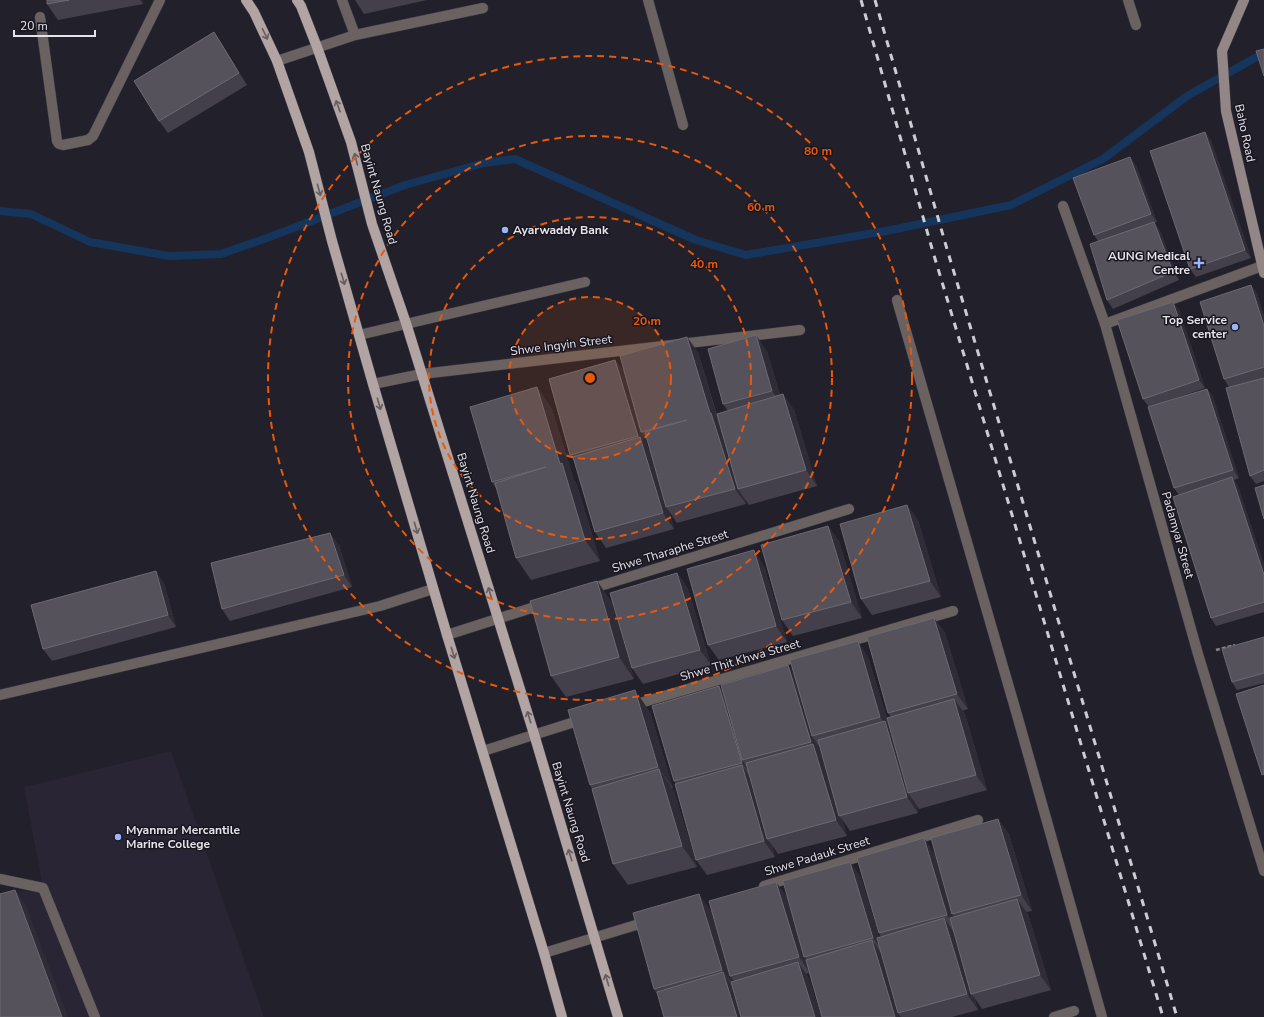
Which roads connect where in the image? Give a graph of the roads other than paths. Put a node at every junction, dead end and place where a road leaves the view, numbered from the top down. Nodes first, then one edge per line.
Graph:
1 (160, 0) edge
2 (246, 0) edge
3 (297, 0) edge
4 (342, 0) edge
5 (648, 0) edge
6 (1128, 0) edge
7 (1244, 0) edge
8 (483, 8) dead end
9 (40, 17) dead end
10 (1136, 25) dead end
11 (355, 35) junction
12 (317, 47) junction
13 (278, 61) junction
14 (683, 125) dead end
15 (1063, 206) dead end
16 (1263, 269) edge
17 (585, 282) dead end
18 (897, 300) dead end
19 (406, 323) junction
20 (1105, 324) junction
21 (800, 330) dead end
22 (359, 335) junction
23 (422, 374) junction
24 (373, 384) junction
25 (849, 509) dead end
26 (433, 589) junction
27 (574, 594) edge
28 (551, 601) edge
29 (953, 611) dead end
30 (498, 618) junction
31 (447, 636) junction
32 (0, 695) edge
33 (618, 710) edge
34 (595, 716) edge
35 (534, 734) junction
36 (483, 750) junction
37 (978, 820) dead end
38 (1264, 871) edge
39 (0, 879) edge
40 (753, 889) edge
41 (655, 919) edge
42 (595, 938) junction
43 (544, 953) junction
44 (1074, 1010) dead end
45 (95, 1017) edge
46 (562, 1017) edge
47 (618, 1017) edge
48 (1054, 1017) edge
49 (1102, 1017) edge

1 - 9 street
2 -> 13 main road
3 - 12 main road, Bayint Naung Road
4 - 11 street
5 - 14 street
6 - 10 street
7 - 16 main road, Baho Road
8 - 11 street
11 - 12 street
12 - 13 street
19 -> 12 main road, Bayint Naung Road
13 -> 22 main road
15 - 20 street, Padamyar Street
16 - 20 street
17 - 19 street
18 - 49 street
19 - 22 street
19 - 23 main road, Bayint Naung Road
20 - 38 street, Padamyar Street
21 - 23 street, Shwe Ingyin Street
22 - 24 main road
23 - 24 street, Shwe Ingyin Street
30 -> 23 main road, Bayint Naung Road
24 -> 26 main road
25 - 27 street, Shwe Tharaphe Street
26 - 31 main road
26 - 32 street
28 - 30 street
29 - 33 street, Shwe Thit Khwa Street
30 - 31 street
35 -> 30 main road, Bayint Naung Road
31 -> 36 main road
34 - 35 street
35 - 36 street
42 -> 35 main road, Bayint Naung Road
36 - 43 main road
37 - 40 street, Shwe Padauk Street
39 - 45 street
41 - 42 street
42 - 43 street
47 -> 42 main road, Bayint Naung Road
43 - 46 main road
44 - 48 street

